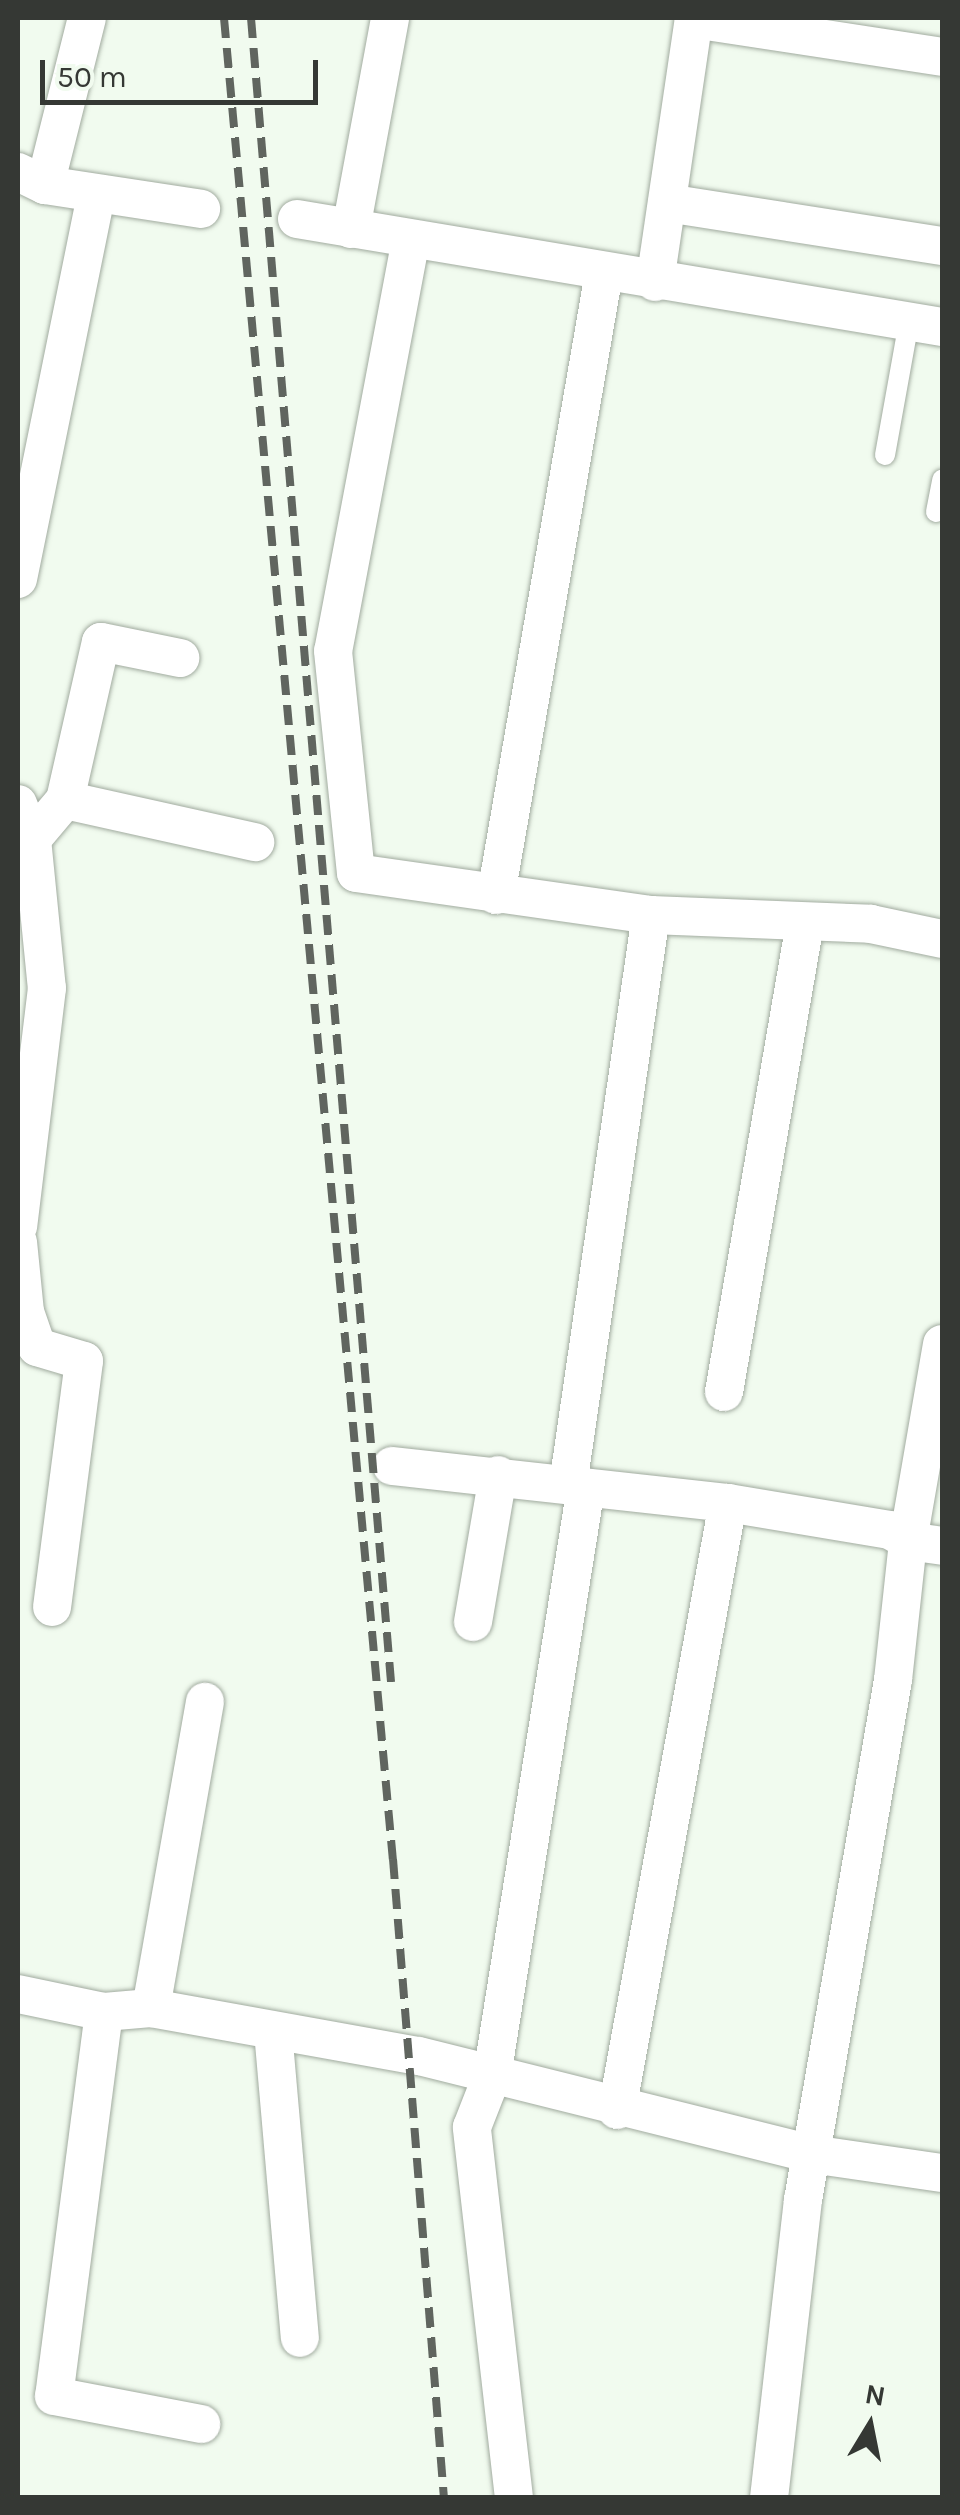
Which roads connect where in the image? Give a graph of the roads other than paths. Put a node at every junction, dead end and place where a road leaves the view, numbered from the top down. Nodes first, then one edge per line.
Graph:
1 (87, 18) edge
2 (390, 18) edge
3 (694, 18) edge
4 (942, 57) edge
5 (31, 178) edge
6 (96, 195) junction
7 (667, 202) junction
8 (201, 209) dead end
9 (297, 219) dead end
10 (351, 229) junction
11 (411, 239) junction
12 (942, 246) edge
13 (604, 273) junction
14 (656, 282) junction
15 (926, 325) edge
16 (885, 455) dead end
17 (942, 480) edge
18 (936, 512) dead end
19 (18, 579) edge
20 (180, 658) dead end
21 (64, 800) junction
22 (18, 804) edge
23 (32, 840) junction
24 (256, 842) dead end
25 (496, 895) junction
26 (651, 915) junction
27 (806, 923) junction
28 (942, 939) edge
29 (18, 1226) edge
30 (18, 1242) edge
31 (942, 1344) edge
32 (724, 1392) dead end
33 (392, 1466) dead end
34 (498, 1475) junction
35 (577, 1486) junction
36 (728, 1503) junction
37 (925, 1544) edge
38 (52, 1607) dead end
39 (473, 1622) dead end
40 (205, 1702) dead end
41 (18, 1994) edge
42 (150, 2008) junction
43 (104, 2012) junction
44 (273, 2031) junction
45 (492, 2076) junction
46 (617, 2110) junction
47 (811, 2154) junction
48 (942, 2173) edge
49 (300, 2338) dead end
50 (201, 2424) dead end
51 (514, 2498) edge
52 (768, 2498) edge

1 - 5 street
2 - 10 street
3 - 4 street
3 - 7 street
5 - 6 street
6 - 8 street
6 - 19 street
7 - 12 street
7 - 14 street
9 - 10 street
10 - 11 street
11 - 13 street
11 - 25 street
13 - 14 street
13 - 25 street
14 - 15 street
15 - 16 lane
17 - 18 lane
20 - 21 street
21 - 23 street
21 - 24 street
22 - 23 street
23 - 29 street
25 - 26 street
26 - 27 street
26 - 35 street
27 - 28 street
27 - 32 street
30 - 38 street
31 - 37 street
33 - 34 street
34 - 35 street
34 - 39 street
35 - 36 street
35 - 45 street
36 - 37 street
36 - 46 street
37 - 47 street
40 - 42 street
41 - 43 street
42 - 43 street
42 - 44 street
43 - 50 street
44 - 45 street
44 - 49 street
45 - 46 street
45 - 51 street
46 - 47 street
47 - 48 street
47 - 52 street

